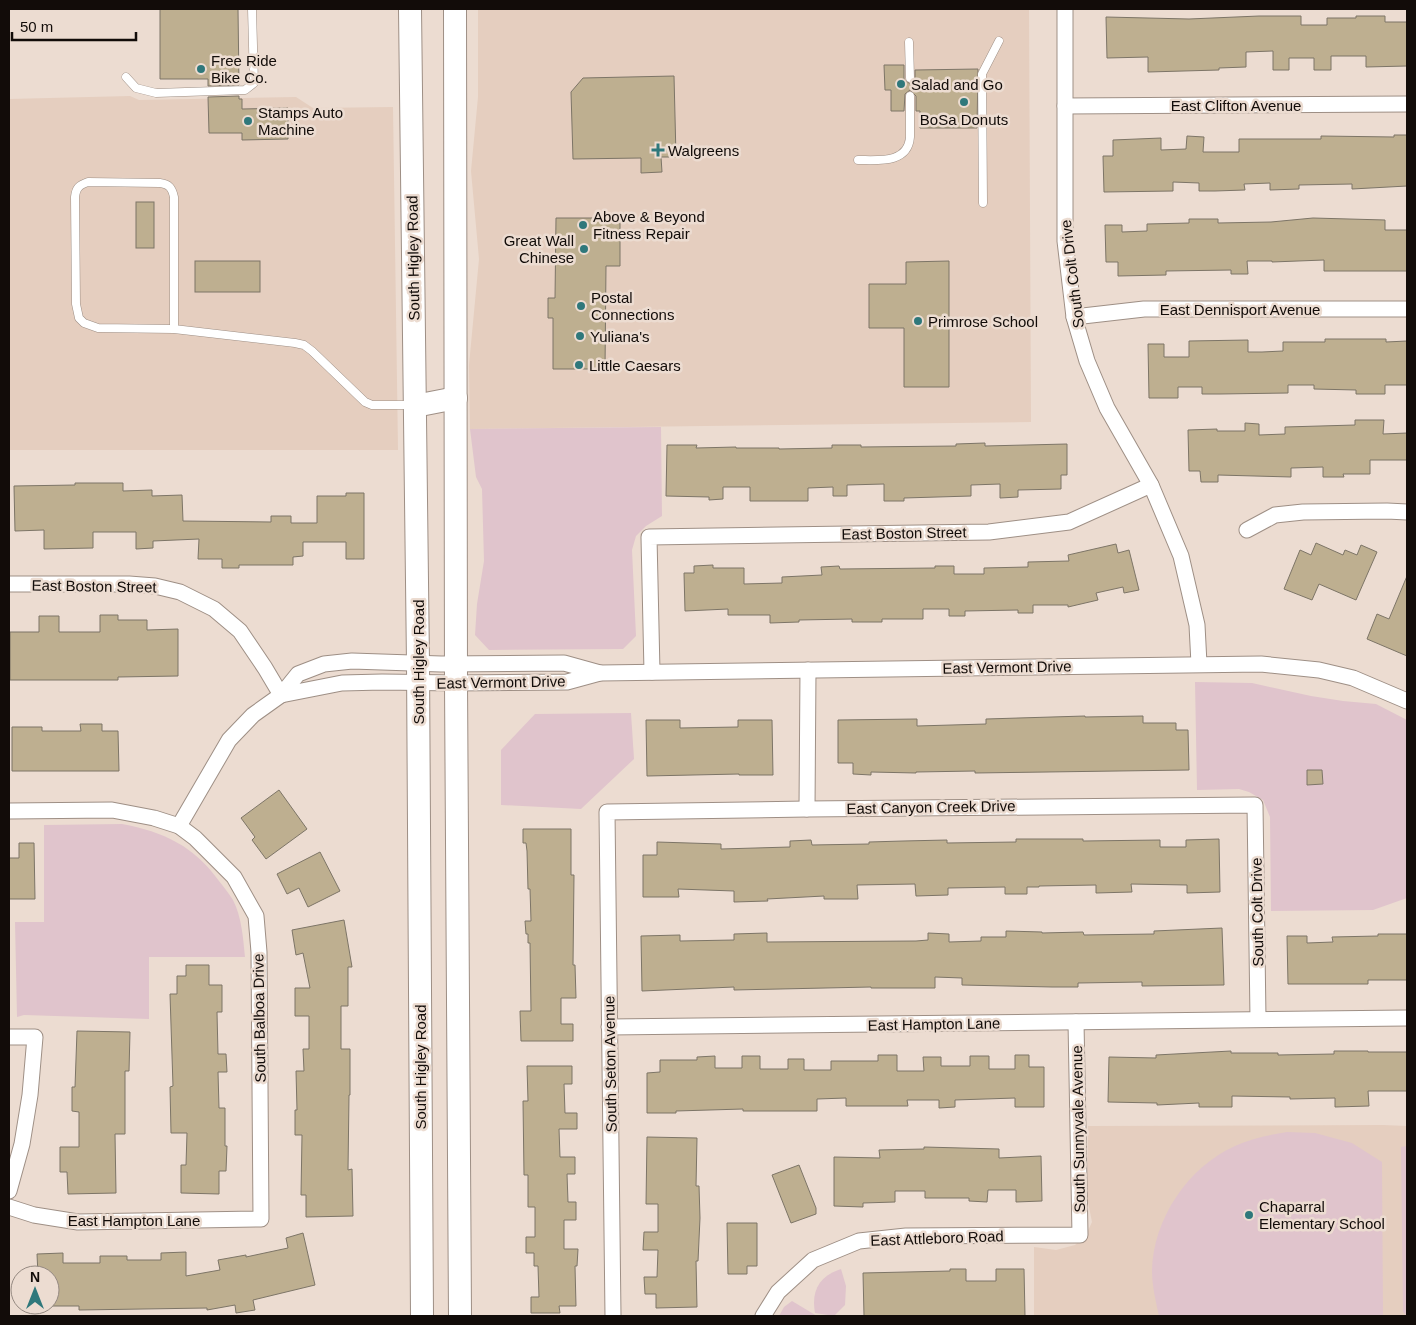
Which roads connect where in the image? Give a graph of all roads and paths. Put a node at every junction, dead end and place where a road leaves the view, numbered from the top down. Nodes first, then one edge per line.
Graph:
1 (252, 9) edge
2 (410, 9) edge
3 (455, 9) edge
4 (1064, 9) edge
5 (999, 41) dead end
6 (909, 42) dead end
7 (126, 77) dead end
8 (910, 78) dead end
9 (910, 96) dead end
10 (1407, 104) edge
11 (1064, 106) junction
12 (858, 160) dead end
13 (983, 203) dead end
14 (1407, 309) edge
15 (1074, 316) junction
16 (174, 329) junction
17 (456, 398) junction
18 (415, 406) junction
19 (1152, 485) junction
20 (1407, 512) edge
21 (1247, 530) dead end
22 (9, 584) edge
23 (1199, 664) junction
24 (808, 670) junction
25 (652, 672) junction
26 (418, 673) junction
27 (456, 674) junction
28 (281, 696) junction
29 (1407, 701) edge
30 (1255, 804) joint
31 (807, 809) junction
32 (9, 811) edge
33 (607, 812) joint
34 (179, 826) junction
35 (1407, 1018) edge
36 (1258, 1019) junction
37 (1076, 1022) junction
38 (609, 1027) junction
39 (9, 1037) edge
40 (9, 1191) edge
41 (9, 1206) edge
42 (261, 1219) joint
43 (1080, 1235) joint
44 (422, 1316) edge
45 (460, 1316) edge
46 (614, 1316) edge
47 (763, 1316) edge

1 - 7 lane
2 - 18 main road, South Higley Road
3 - 17 main road
4 - 11 street, South Colt Drive
5 - 13 lane
6 - 8 lane
9 - 12 lane
10 - 11 street, East Clifton Avenue
11 - 15 street, South Colt Drive
14 - 15 street, East Dennisport Avenue
15 - 19 street, South Colt Drive
16 - 16 lane
16 - 18 lane
17 - 18 main road
17 - 27 main road
18 - 26 main road, South Higley Road
19 - 23 street, South Colt Drive
19 - 25 street, East Boston Street
20 - 21 street
22 - 28 street, East Boston Street
23 - 24 street, East Vermont Drive
23 - 29 street, East Vermont Drive
24 - 25 street, East Vermont Drive
24 - 31 street
25 - 27 street, East Vermont Drive
26 - 27 street, East Vermont Drive
26 - 28 street, East Vermont Drive
26 - 28 street, East Vermont Drive
26 - 44 main road, South Higley Road
27 - 45 main road
28 - 34 street, East Vermont Drive
30 - 31 street, East Canyon Creek Drive
30 - 36 street, South Colt Drive
31 - 33 street, East Canyon Creek Drive
32 - 34 street
33 - 38 street, South Seton Avenue
34 - 42 street, South Balboa Drive
35 - 36 street, East Hampton Lane
36 - 37 street, East Hampton Lane
37 - 38 street, East Hampton Lane
37 - 43 street, South Sunnyvale Avenue
38 - 46 street, South Seton Avenue
39 - 40 street
41 - 42 street, East Hampton Lane
43 - 47 street, East Attleboro Road

